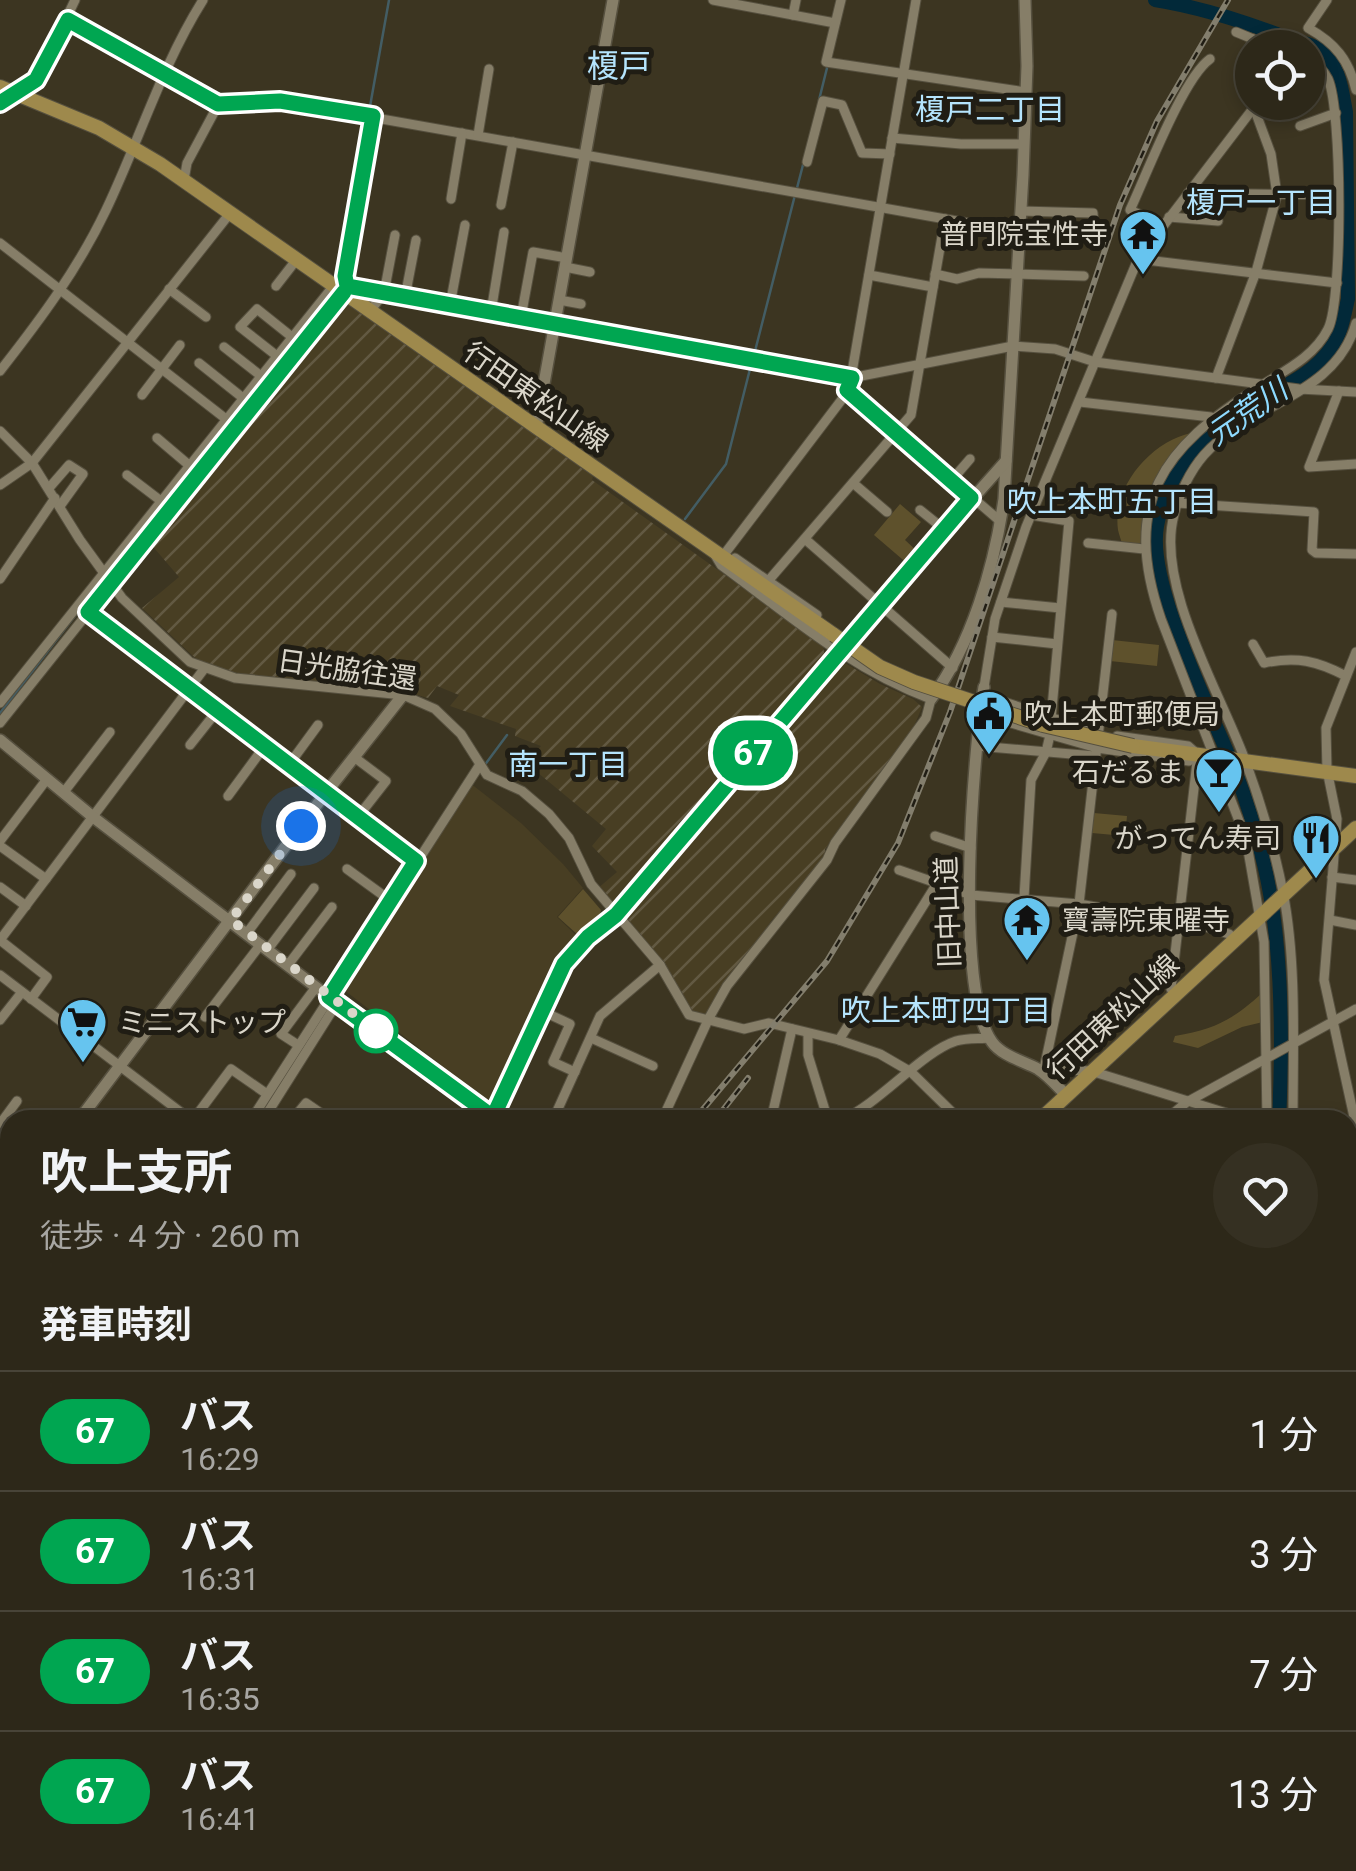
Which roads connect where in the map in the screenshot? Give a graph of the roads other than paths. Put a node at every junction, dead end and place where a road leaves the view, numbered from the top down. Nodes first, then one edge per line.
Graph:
1 (75, 0) edge
2 (203, 0) edge
3 (614, 0) edge
4 (713, 0) edge
5 (796, 0) edge
6 (841, 0) edge
7 (916, 0) edge
8 (1024, 0) edge
9 (1323, 1) edge
10 (761, 4) edge
11 (793, 15) junction
12 (68, 20) junction
13 (836, 23) junction
14 (1210, 59) dead end
15 (1352, 65) edge
16 (489, 69) dead end
17 (166, 75) junction
18 (903, 75) junction
19 (1325, 75) edge
20 (0, 87) edge
21 (1356, 90) edge
22 (1026, 92) junction
23 (16, 93) junction
24 (0, 103) edge
25 (218, 104) junction
26 (1336, 113) junction
27 (373, 116) junction
28 (1244, 120) edge
29 (1261, 120) edge
30 (1300, 126) dead end
31 (462, 133) junction
32 (478, 136) junction
33 (892, 138) junction
34 (513, 142) junction
35 (1024, 144) junction
36 (133, 147) junction
37 (890, 154) junction
38 (586, 155) junction
39 (807, 162) dead end
40 (184, 180) junction
41 (1188, 192) junction
42 (1337, 195) junction
43 (1276, 196) junction
44 (451, 198) dead end
45 (502, 205) dead end
46 (880, 206) junction
47 (231, 212) junction
48 (1020, 218) junction
49 (945, 219) junction
50 (1166, 221) junction
51 (1218, 221) dead end
52 (465, 224) dead end
53 (504, 232) dead end
54 (1094, 232) junction
55 (1106, 233) dead end
56 (394, 234) dead end
57 (416, 240) dead end
58 (0, 243) edge
59 (1138, 258) junction
60 (297, 259) junction
61 (566, 262) junction
62 (590, 272) dead end
63 (1017, 272) junction
64 (1256, 272) junction
65 (935, 274) junction
66 (868, 275) junction
67 (1084, 276) dead end
68 (1337, 283) junction
69 (276, 286) dead end
70 (933, 287) junction
71 (342, 288) junction
72 (170, 289) junction
73 (60, 290) junction
74 (384, 293) junction
75 (406, 297) junction
76 (559, 300) junction
77 (581, 304) dead end
78 (450, 305) junction
79 (370, 311) junction
80 (491, 312) junction
81 (206, 316) dead end
82 (521, 318) junction
83 (1356, 323) edge
84 (555, 324) junction
85 (292, 337) junction
86 (127, 342) junction
87 (180, 345) dead end
88 (1012, 346) junction
89 (224, 347) dead end
90 (277, 356) junction
91 (1095, 362) junction
92 (199, 363) dead end
93 (920, 365) junction
94 (1, 367) edge
95 (161, 369) junction
96 (260, 376) junction
97 (852, 378) junction
98 (1216, 378) junction
99 (1264, 384) junction
100 (1302, 389) junction
101 (847, 390) junction
102 (1338, 391) junction
103 (1356, 392) edge
104 (142, 395) dead end
105 (243, 398) junction
106 (1080, 402) junction
107 (1212, 417) junction
108 (226, 419) junction
109 (536, 428) junction
110 (0, 431) edge
111 (896, 433) junction
112 (157, 438) dead end
113 (970, 458) dead end
114 (1006, 461) junction
115 (32, 463) junction
116 (1356, 464) edge
117 (190, 466) junction
118 (127, 474) dead end
119 (951, 481) junction
120 (853, 483) junction
121 (0, 485) edge
122 (55, 497) junction
123 (971, 498) junction
124 (161, 502) junction
125 (1178, 503) junction
126 (920, 510) dead end
127 (887, 512) dead end
128 (1031, 516) junction
129 (1000, 522) junction
130 (945, 530) junction
131 (805, 538) junction
132 (1088, 542) dead end
133 (1144, 548) junction
134 (720, 552) junction
135 (1356, 554) edge
136 (104, 573) junction
137 (0, 578) edge
138 (769, 580) junction
139 (111, 583) junction
140 (1001, 602) junction
141 (880, 603) junction
142 (1060, 608) junction
143 (88, 612) junction
144 (1112, 614) dead end
145 (841, 637) junction
146 (992, 638) junction
147 (1057, 644) junction
148 (1253, 644) dead end
149 (838, 652) junction
150 (1356, 652) edge
151 (953, 668) junction
152 (204, 669) junction
153 (1346, 676) junction
154 (942, 684) junction
155 (191, 690) junction
156 (984, 691) junction
157 (404, 695) junction
158 (931, 699) junction
159 (0, 703) edge
160 (217, 711) junction
161 (980, 714) junction
162 (1051, 718) junction
163 (0, 723) edge
164 (318, 725) dead end
165 (110, 732) dead end
166 (1098, 733) junction
167 (1050, 736) junction
168 (0, 740) edge
169 (190, 746) dead end
170 (977, 746) junction
171 (264, 747) junction
172 (1046, 752) junction
173 (1096, 752) junction
174 (1206, 754) junction
175 (354, 756) junction
176 (1244, 758) junction
177 (288, 766) junction
178 (479, 766) junction
179 (1327, 770) junction
180 (1356, 776) edge
181 (47, 779) junction
182 (64, 792) junction
183 (324, 794) junction
184 (228, 796) dead end
185 (93, 816) junction
186 (357, 818) junction
187 (935, 836) dead end
188 (1348, 837) edge
189 (0, 843) edge
190 (971, 848) junction
191 (416, 861) junction
192 (347, 870) dead end
193 (899, 870) dead end
194 (291, 874) dead end
195 (1332, 877) junction
196 (46, 879) junction
197 (1356, 880) edge
198 (938, 882) junction
199 (0, 887) edge
200 (314, 888) dead end
201 (971, 895) junction
202 (1024, 898) junction
203 (1281, 898) junction
204 (390, 901) junction
205 (1079, 904) junction
206 (26, 906) junction
207 (332, 907) dead end
208 (1263, 914) junction
209 (616, 915) junction
210 (231, 920) junction
211 (1330, 920) junction
212 (1178, 924) junction
213 (1356, 925) edge
214 (247, 934) junction
215 (1235, 939) junction
216 (0, 940) edge
217 (264, 947) junction
218 (288, 965) junction
219 (660, 965) junction
220 (2, 981) edge
221 (316, 987) junction
222 (1175, 994) junction
223 (26, 995) junction
224 (333, 1000) junction
225 (1356, 1009) edge
226 (542, 1011) junction
227 (204, 1017) dead end
228 (708, 1018) junction
229 (0, 1020) edge
230 (1333, 1023) junction
231 (792, 1029) junction
232 (808, 1034) junction
233 (591, 1038) junction
234 (989, 1038) junction
235 (839, 1040) junction
236 (298, 1045) junction
237 (1290, 1046) junction
238 (1268, 1059) junction
239 (1344, 1062) junction
240 (1356, 1062) edge
241 (653, 1066) dead end
242 (120, 1067) junction
243 (1040, 1069) junction
244 (1091, 1071) junction
245 (576, 1072) junction
246 (911, 1072) junction
247 (268, 1094) junction
248 (1066, 1095) junction
249 (17, 1101) dead end
250 (1187, 1102) junction
251 (10, 1110) edge
252 (87, 1110) edge
253 (178, 1110) edge
254 (199, 1110) edge
255 (257, 1110) edge
256 (269, 1110) edge
257 (482, 1110) edge
258 (498, 1110) edge
259 (557, 1110) edge
260 (667, 1110) edge
261 (773, 1110) edge
262 (825, 1110) edge
263 (864, 1110) edge
264 (950, 1110) edge
265 (1052, 1110) edge
266 (1178, 1110) edge
267 (1204, 1110) edge
268 (1267, 1110) edge
269 (1293, 1110) edge
270 (1353, 1110) edge

1 - 12 street
2 - 17 street
3 - 38 street
4 - 10 street
5 - 11 street
6 - 13 street
7 - 18 street
8 - 22 street
9 - 15 street
10 - 11 street
11 - 13 street
12 - 17 street
12 - 23 street
13 - 18 street
14 - 50 street
15 - 21 street
16 - 32 street
17 - 25 street
17 - 36 street
18 - 22 street
18 - 33 street
19 - 26 street
20 - 23 main road, 行田東松山線
22 - 35 street
23 - 24 street
23 - 36 main road, 行田東松山線
25 - 27 street
25 - 40 street
26 - 30 street
26 - 42 street
27 - 31 street
27 - 71 street
28 - 41 street
29 - 43 street
31 - 32 street
31 - 44 street
32 - 34 street
33 - 35 street
33 - 37 street
34 - 38 street
34 - 45 street
35 - 48 street
36 - 40 main road, 行田東松山線
36 - 73 street
37 - 39 street
37 - 46 street
38 - 46 street
38 - 61 street
40 - 47 main road, 行田東松山線
41 - 43 street
41 - 50 street
42 - 43 street
42 - 68 street
43 - 64 street
46 - 49 street
46 - 66 street
47 - 60 main road, 行田東松山線
47 - 72 street
48 - 49 street
48 - 54 street
48 - 54 street
48 - 63 street
49 - 65 street
50 - 51 street
50 - 59 street
52 - 78 street
53 - 80 street
54 - 55 street
56 - 74 street
57 - 75 street
58 - 73 street
59 - 64 street
59 - 91 street
60 - 69 street
60 - 71 main road, 行田東松山線
61 - 62 street
61 - 76 street
61 - 82 street
63 - 65 street
63 - 67 street
63 - 88 street
64 - 68 street
64 - 98 street
65 - 70 street
66 - 70 street
66 - 97 street
68 - 99 street
70 - 93 street
71 - 74 street
71 - 79 main road, 行田東松山線
71 - 85 street
71 - 139 street
72 - 81 street
72 - 86 street
73 - 86 street
73 - 94 street
74 - 75 street
74 - 79 street
75 - 78 street
76 - 77 street
76 - 84 street
78 - 80 street
79 - 109 main road, 行田東松山線
80 - 82 street
82 - 84 street
83 - 100 street
84 - 97 street
84 - 109 street
85 - 90 street
85 - 90 street
86 - 95 street
86 - 115 street
87 - 95 street
88 - 91 street
88 - 93 street
88 - 114 street
89 - 96 street
90 - 96 street
91 - 98 street
91 - 106 street
92 - 105 street
93 - 97 street
93 - 111 street
95 - 104 street
95 - 108 street
96 - 105 street
97 - 101 street
98 - 99 street
99 - 100 street
99 - 107 street
100 - 102 street
100 - 125 street
101 - 111 street
101 - 134 street
102 - 103 street
102 - 116 street
105 - 108 street
106 - 107 street
106 - 128 street
107 - 133 street
108 - 117 street
109 - 134 main road, 行田東松山線
110 - 115 street, 日光脇往還
111 - 119 street
111 - 120 street
112 - 117 street
113 - 119 street
114 - 123 street
114 - 129 street
115 - 121 street
115 - 122 street, 日光脇往還
117 - 124 street
118 - 124 street
119 - 123 street
120 - 127 street
120 - 131 street
122 - 136 street, 日光脇往還
122 - 137 street
123 - 129 street
123 - 130 street
124 - 136 street
125 - 135 street
125 - 176 street
126 - 130 street
128 - 140 street
128 - 142 street
129 - 151 street
130 - 141 street
131 - 138 street
131 - 141 street
132 - 133 street
133 - 174 street
134 - 138 street
134 - 145 main road, 行田東松山線
134 - 149 street
136 - 139 street, 日光脇往還
136 - 159 street
138 - 145 street
139 - 143 street
139 - 152 street, 日光脇往還
140 - 142 street
140 - 146 street
141 - 145 street
141 - 151 street
142 - 147 street
143 - 155 street
143 - 163 street
144 - 166 street
145 - 149 street
145 - 154 street
145 - 174 main road, 行田東松山線, bridge
146 - 147 street
146 - 156 street
147 - 162 street
148 - 153 street
149 - 158 street
149 - 209 street
150 - 153 street
151 - 154 street
152 - 155 street
152 - 157 street, 日光脇往還
153 - 179 street
154 - 158 street
155 - 160 street
155 - 185 street
156 - 161 street, 旧中山道
156 - 162 street
157 - 175 street
157 - 178 street, 日光脇往還
158 - 228 street
160 - 169 street
160 - 171 street
161 - 167 street
161 - 170 street, 旧中山道
162 - 166 street
162 - 167 street
164 - 177 street
165 - 182 street
166 - 173 street
166 - 174 street
167 - 172 street
167 - 173 street
168 - 181 street
170 - 172 street
170 - 190 street, 旧中山道
171 - 177 street
171 - 184 street
172 - 173 street
172 - 202 street
173 - 174 street
173 - 205 street
174 - 176 main road
174 - 208 street
174 - 212 street
175 - 183 street
175 - 186 street
176 - 179 main road
176 - 203 street
177 - 183 street
178 - 191 street
178 - 209 street, 日光脇往還
179 - 180 main road
179 - 188 street
181 - 182 street
181 - 189 street
182 - 185 street
183 - 186 street
183 - 210 street
185 - 196 street
185 - 210 street
186 - 191 street
187 - 190 street
188 - 195 street
188 - 203 main road
189 - 196 street
190 - 201 street, 旧中山道
191 - 204 street
192 - 204 street
193 - 198 street
194 - 214 street
195 - 197 street
195 - 211 street
196 - 206 street
198 - 201 street
198 - 235 street
199 - 206 street
200 - 217 street
201 - 202 street
201 - 234 street, 旧中山道
202 - 205 street
203 - 208 main road, 行田東松山線
203 - 237 street
204 - 224 street
205 - 212 street
205 - 243 street
206 - 216 street
207 - 218 street
208 - 215 main road, 行田東松山線
208 - 238 street
209 - 219 street, 日光脇往還
209 - 226 street
210 - 214 street
210 - 242 street
211 - 213 street
211 - 230 street
212 - 215 street
212 - 222 street
214 - 217 street
215 - 222 main road, 行田東松山線
216 - 223 street
217 - 218 street
217 - 227 street
218 - 221 street
219 - 228 street, 日光脇往還
219 - 233 street
220 - 223 street
221 - 224 street
221 - 236 street
222 - 244 main road, 行田東松山線
223 - 229 street
223 - 242 street
224 - 236 street
224 - 256 street
224 - 257 street
225 - 230 street
226 - 245 street
226 - 258 street
228 - 231 street
228 - 260 street
230 - 237 street
230 - 239 street
231 - 232 street
231 - 261 street
232 - 235 street
232 - 262 street
233 - 241 street
233 - 245 street
234 - 243 street
234 - 246 street
235 - 246 street
236 - 247 street
237 - 238 street
237 - 269 street
238 - 250 street
238 - 268 street
239 - 240 street
239 - 270 street
242 - 252 street
242 - 253 street
243 - 244 street
243 - 248 street
244 - 248 main road, 行田東松山線
244 - 250 street
245 - 259 street
246 - 263 street
246 - 264 street
247 - 254 street
247 - 255 street
248 - 265 main road, 行田東松山線
249 - 251 street
250 - 266 street
250 - 267 street

